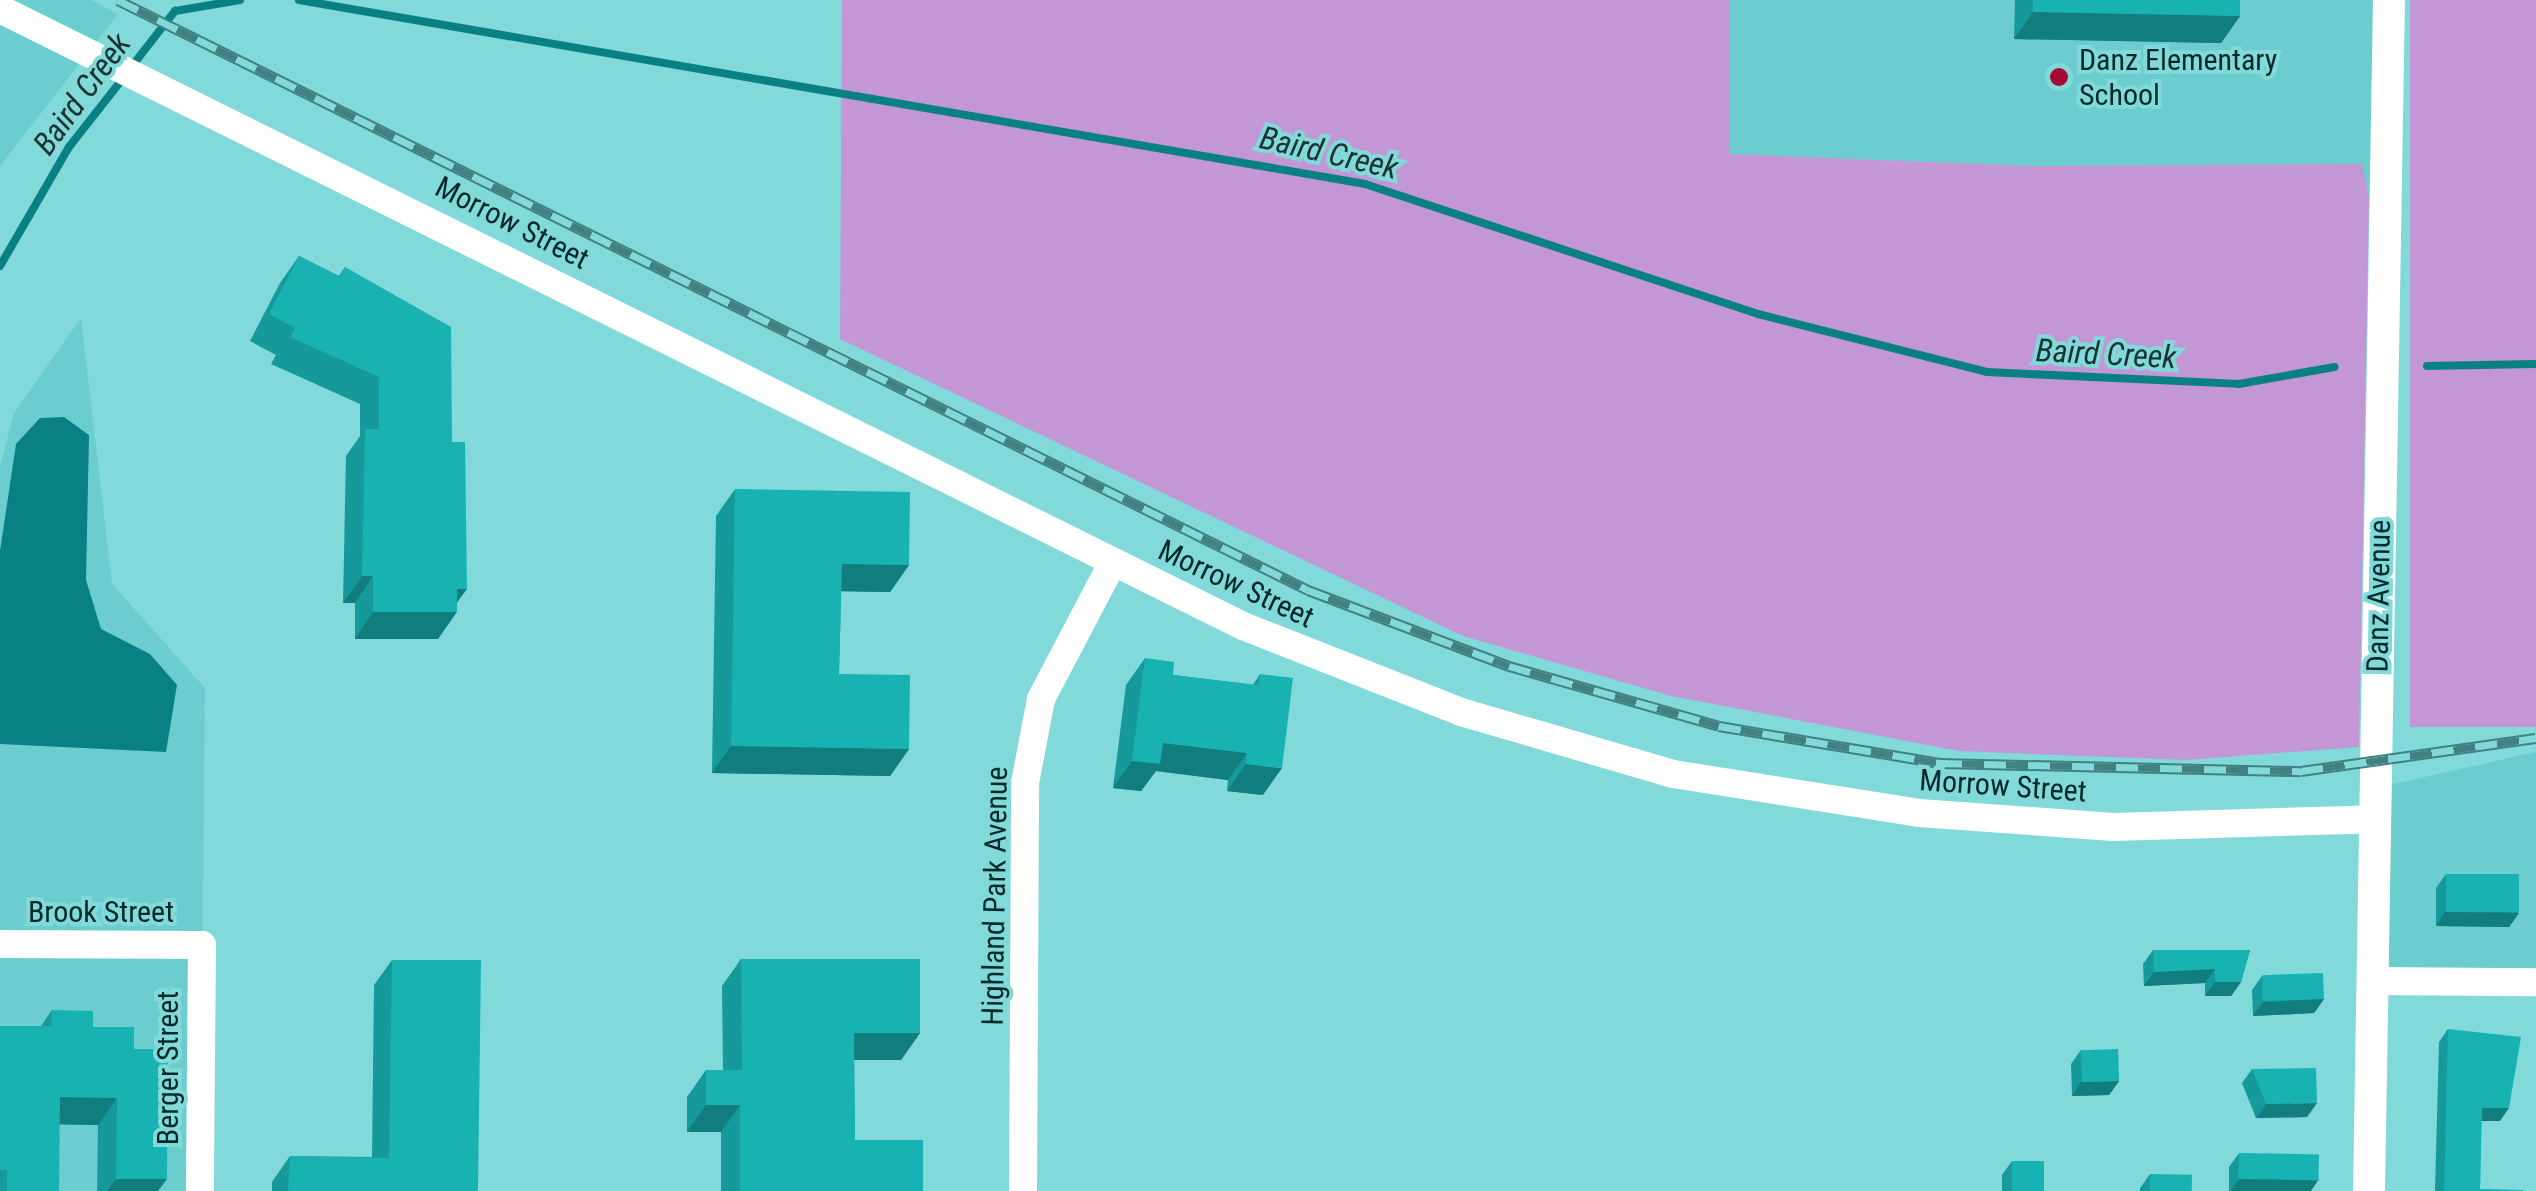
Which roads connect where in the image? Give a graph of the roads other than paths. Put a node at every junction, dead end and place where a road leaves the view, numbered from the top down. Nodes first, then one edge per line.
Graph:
1 (2389, 0) edge
2 (0, 9) edge
3 (1113, 562) junction
4 (2376, 819) junction
5 (0, 944) edge
6 (202, 945) joint
7 (2373, 980) junction
8 (2536, 982) edge
9 (200, 1191) edge
10 (1024, 1191) edge
11 (2369, 1191) edge

1 - 4 street, Danz Avenue
2 - 3 street, Morrow Street
3 - 4 street, Morrow Street
3 - 10 street, Highland Park Avenue
4 - 7 street, Danz Avenue
5 - 6 street, Brook Street
6 - 9 street, Berger Street
7 - 8 street
7 - 11 street, Danz Avenue

